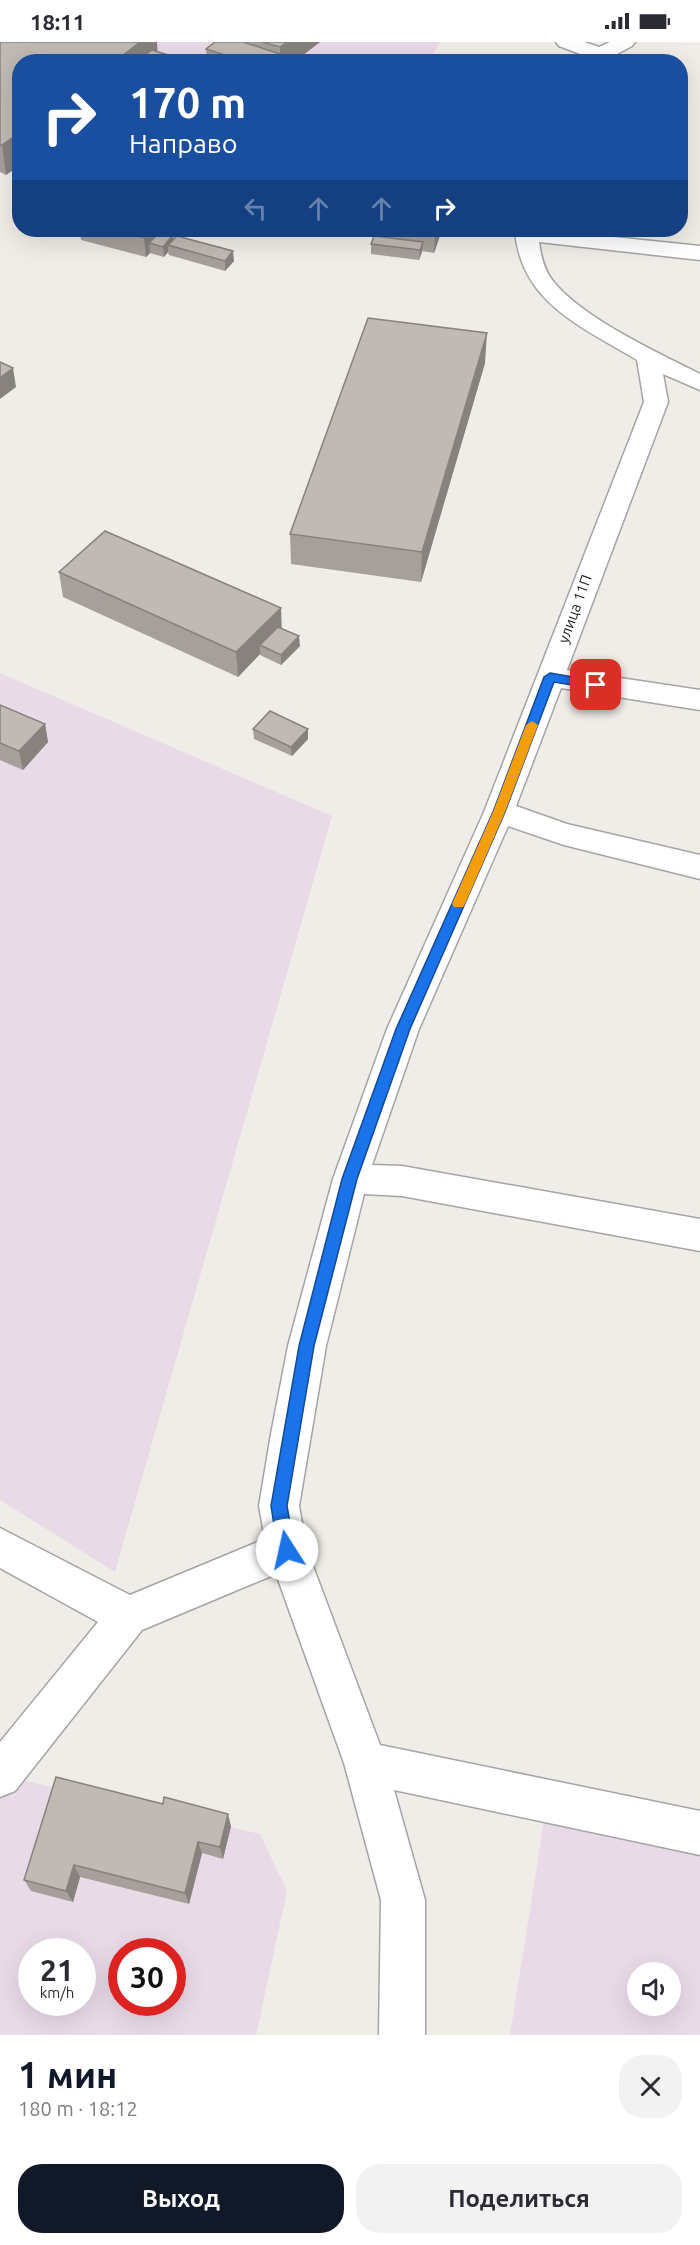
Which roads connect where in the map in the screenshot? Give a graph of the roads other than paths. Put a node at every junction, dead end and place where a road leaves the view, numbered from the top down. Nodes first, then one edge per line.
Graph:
1 (566, 42) edge
2 (625, 42) edge
3 (586, 54) edge
4 (600, 54) edge
5 (527, 237) edge
6 (567, 237) edge
7 (700, 253) edge
8 (648, 357) junction
9 (700, 383) edge
10 (550, 677) junction
11 (700, 700) edge
12 (499, 812) junction
13 (700, 867) edge
14 (350, 1179) junction
15 (700, 1235) edge
16 (0, 1547) edge
17 (287, 1550) junction
18 (128, 1616) junction
19 (365, 1763) junction
20 (0, 1776) edge
21 (700, 1833) edge
22 (402, 2035) edge

1 - 3 street
2 - 4 street
5 - 8 street
6 - 7 street
8 - 9 street
8 - 10 street, улица 11П
10 - 11 street
10 - 12 street, улица 11П
12 - 13 street
12 - 14 street, улица 11П
14 - 15 street
14 - 17 street, улица 11П
16 - 18 street
17 - 18 street
17 - 19 street, улица 11П
18 - 20 street
19 - 21 street
19 - 22 street, улица 11П

